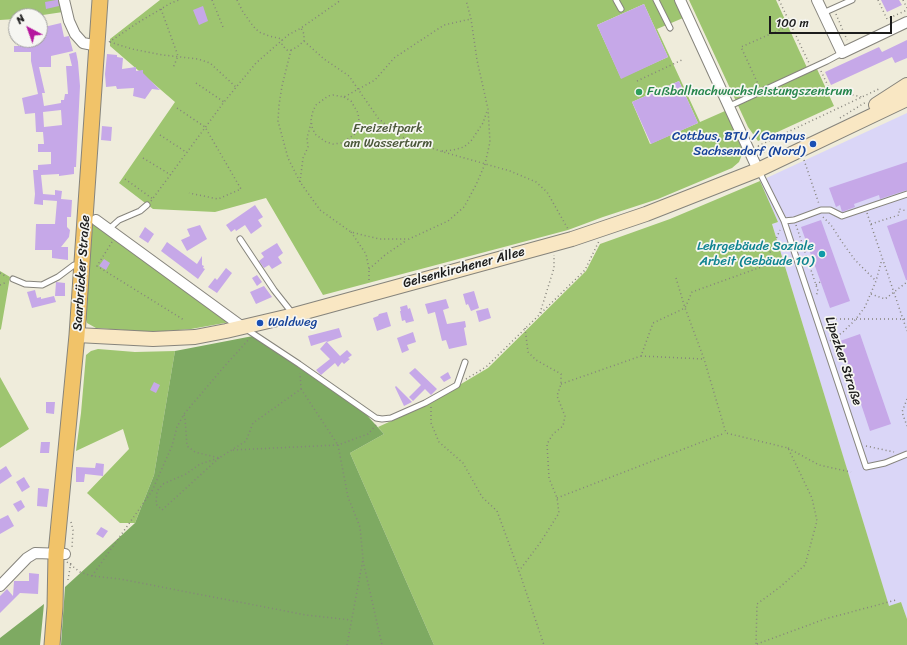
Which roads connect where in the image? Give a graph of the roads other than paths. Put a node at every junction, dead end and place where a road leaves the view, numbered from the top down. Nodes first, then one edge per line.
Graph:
1 (64, 0) edge
2 (100, 0) edge
3 (616, 0) edge
4 (656, 0) edge
5 (680, 0) edge
6 (818, 0) edge
7 (852, 0) edge
8 (621, 9) dead end
9 (828, 11) junction
10 (907, 22) edge
11 (670, 28) dead end
12 (98, 46) junction
13 (847, 51) junction
14 (907, 85) edge
15 (907, 99) edge
16 (728, 105) junction
17 (835, 126) junction
18 (758, 170) junction
19 (907, 194) edge
20 (147, 205) road end
21 (96, 220) dead end
22 (784, 221) junction
23 (112, 232) junction
24 (240, 239) dead end
25 (83, 265) junction
26 (13, 280) dead end
27 (294, 315) junction
28 (249, 331) junction
29 (77, 336) junction
30 (464, 362) dead end
31 (906, 455) edge
32 (64, 555) junction
33 (0, 586) edge
34 (52, 645) edge

1 - 12 street
2 - 12 main road, Saarbrücker Straße
3 - 8 lane
4 - 11 lane
5 - 16 street
6 - 9 street
7 - 9 lane
9 - 13 street
10 - 13 street
12 - 25 main road, Saarbrücker Straße
13 - 16 lane
14 - 17 main road, Gelsenkirchener Allee
15 - 17 main road, Gelsenkirchener Allee
16 - 18 street
17 - 18 main road, Gelsenkirchener Allee
18 - 22 lane
18 - 27 main road, Gelsenkirchener Allee
19 - 22 lane
20 - 23 lane
21 - 23 street
22 - 31 lane, Lipezker Straße
23 - 28 street
24 - 27 lane
25 - 26 lane
25 - 29 main road, Saarbrücker Straße
27 - 28 main road, Gelsenkirchener Allee
28 - 29 main road, Gelsenkirchener Allee
28 - 30 lane
29 - 32 main road, Saarbrücker Straße
32 - 33 street
32 - 34 main road, Saarbrücker Straße

